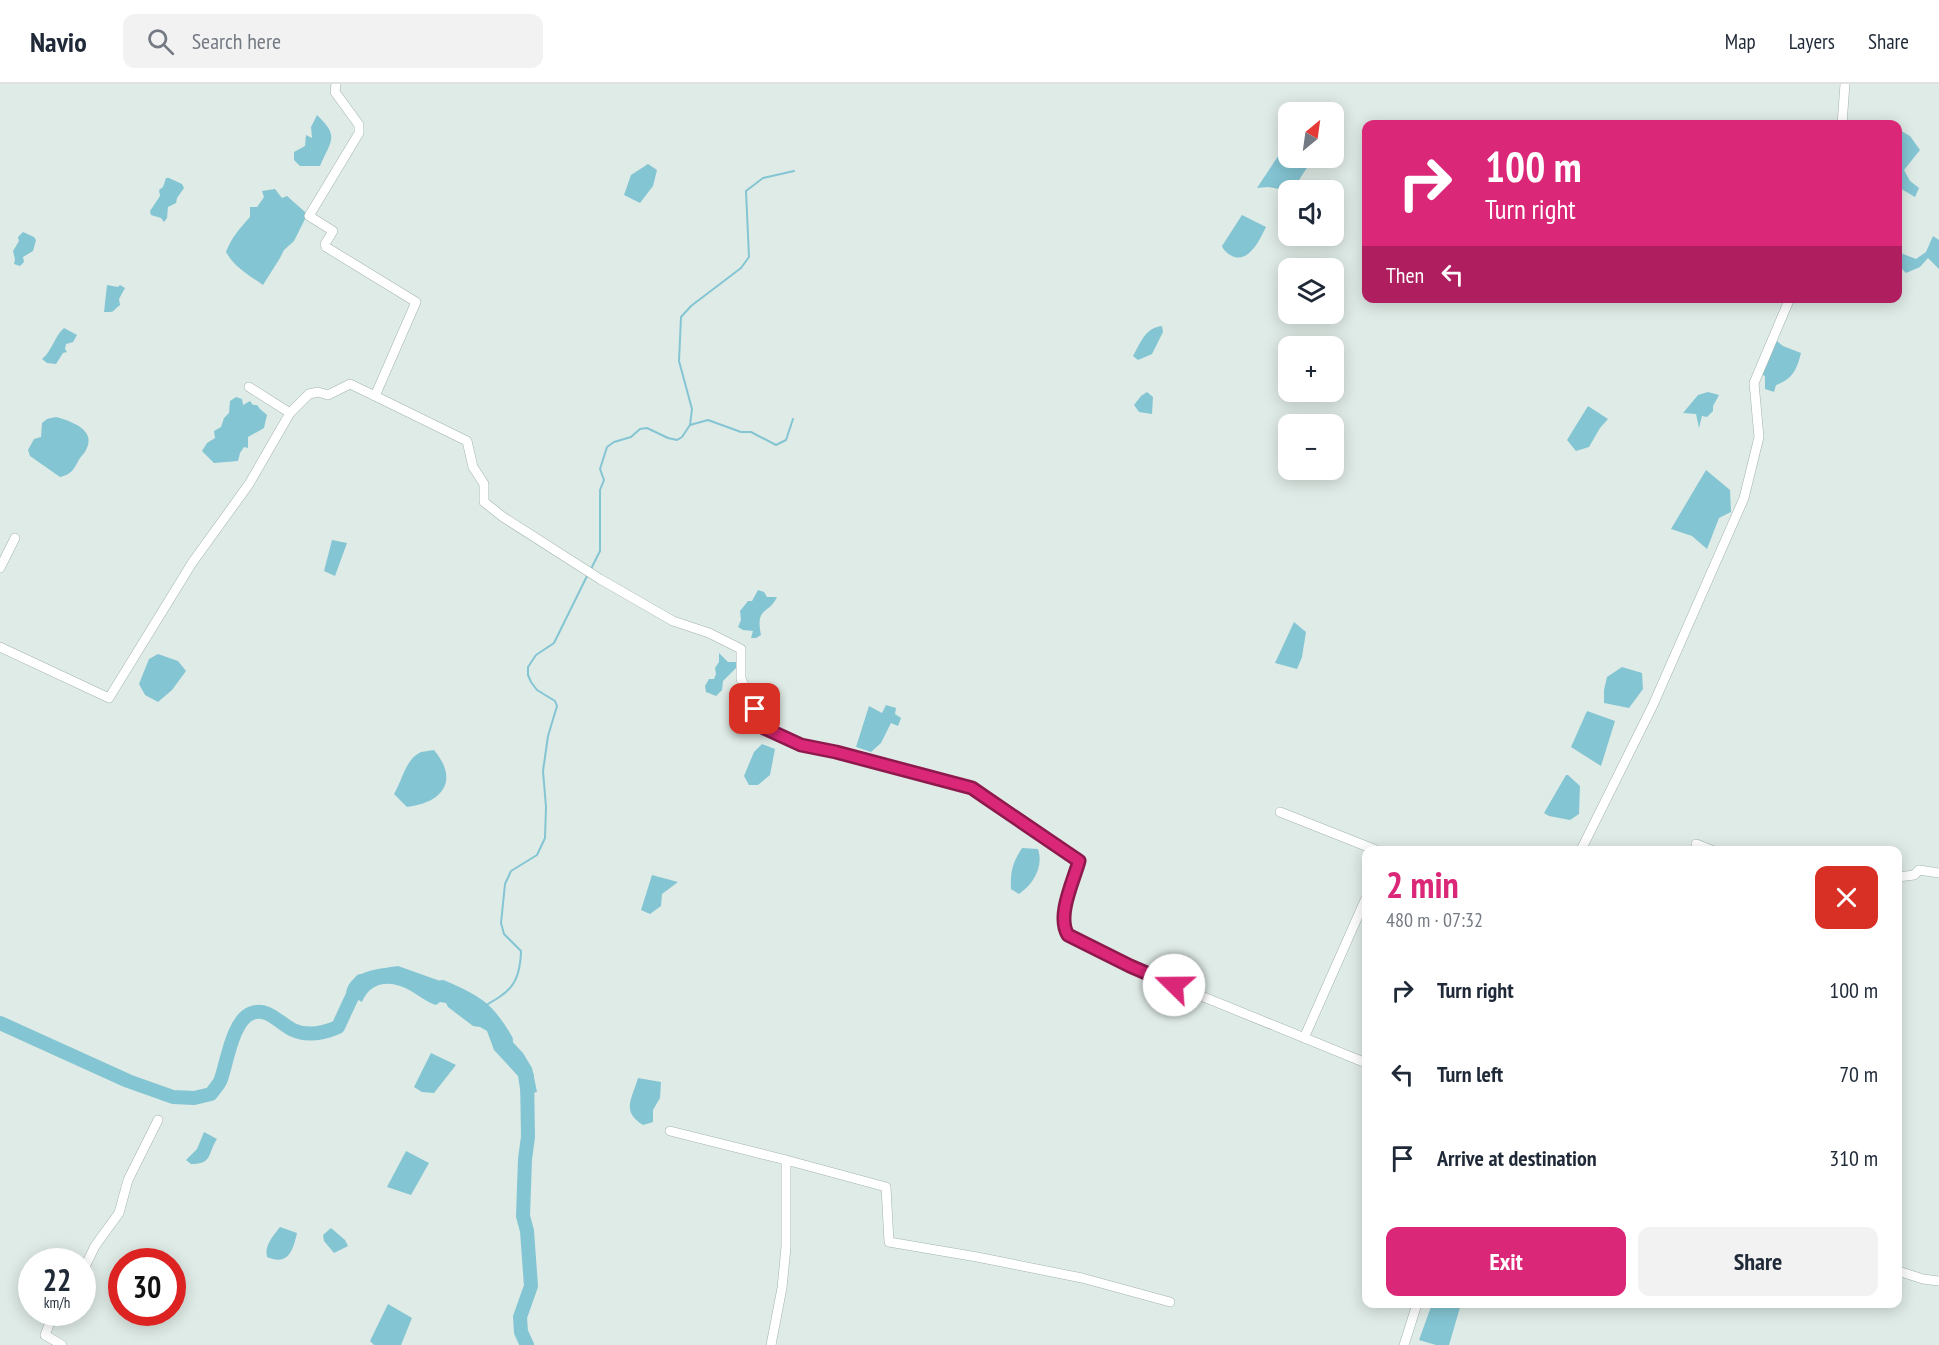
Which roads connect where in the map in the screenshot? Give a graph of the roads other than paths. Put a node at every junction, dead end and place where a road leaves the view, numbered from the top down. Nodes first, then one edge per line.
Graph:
1 (336, 84) edge
2 (1845, 84) edge
3 (1842, 120) edge
4 (1788, 303) edge
5 (249, 387) dead end
6 (375, 396) junction
7 (290, 413) junction
8 (15, 538) dead end
9 (0, 568) edge
10 (0, 647) edge
11 (1280, 812) dead end
12 (1696, 844) dead end
13 (1366, 846) edge
14 (1583, 846) edge
15 (1701, 846) edge
16 (1939, 873) edge
17 (1902, 876) edge
18 (1362, 907) edge
19 (1304, 1038) junction
20 (1362, 1061) edge
21 (158, 1120) dead end
22 (670, 1131) dead end
23 (786, 1160) junction
24 (94, 1248) edge
25 (1902, 1272) edge
26 (1939, 1281) edge
27 (1170, 1302) dead end
28 (1416, 1308) edge
29 (48, 1326) edge
30 (62, 1345) edge
31 (771, 1345) edge
32 (1404, 1345) edge

1 - 6 street
2 - 3 street
4 - 14 street
5 - 7 street
6 - 7 street
6 - 19 street
7 - 10 street
8 - 9 street
11 - 13 street
12 - 15 street
16 - 17 street
18 - 19 street
19 - 20 street
21 - 24 street
22 - 23 street
23 - 27 street
23 - 31 street
25 - 26 street
28 - 32 street
29 - 30 street

